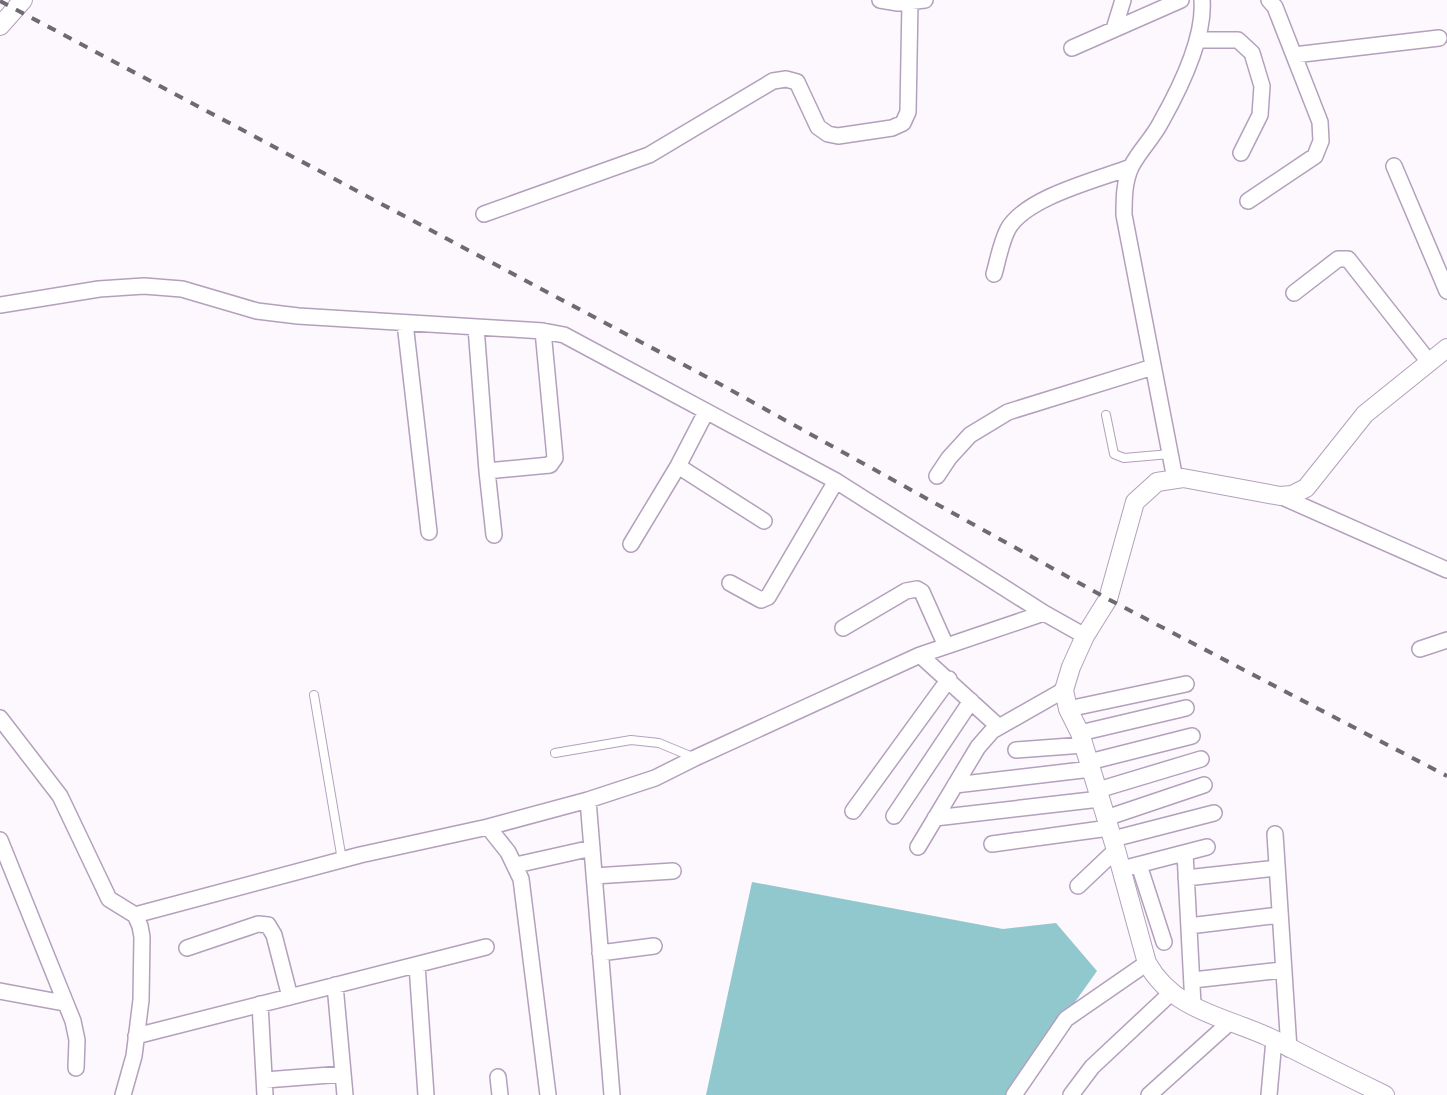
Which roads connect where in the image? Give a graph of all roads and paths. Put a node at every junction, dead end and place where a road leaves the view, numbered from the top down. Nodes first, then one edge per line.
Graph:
1 (23, 0) edge
2 (880, 0) edge
3 (1123, 0) edge
4 (1181, 0) edge
5 (1202, 0) edge
6 (1270, 0) edge
7 (917, 1) edge
8 (0, 26) edge
9 (1114, 30) junction
10 (1439, 38) dead end
11 (1197, 40) junction
12 (1072, 48) dead end
13 (1294, 55) junction
14 (1241, 153) dead end
15 (1394, 166) dead end
16 (1131, 167) junction
17 (1248, 201) dead end
18 (484, 214) dead end
19 (994, 274) dead end
20 (1447, 291) edge
21 (1294, 294) dead end
22 (0, 305) edge
23 (405, 323) junction
24 (476, 327) junction
25 (543, 331) junction
26 (1447, 348) edge
27 (1429, 362) junction
28 (1153, 367) junction
29 (706, 412) junction
30 (1106, 415) dead end
31 (1170, 454) junction
32 (678, 466) junction
33 (487, 472) junction
34 (937, 476) dead end
35 (1174, 480) junction
36 (836, 481) junction
37 (1280, 496) junction
38 (764, 521) dead end
39 (429, 532) dead end
40 (494, 535) dead end
41 (631, 544) dead end
42 (1447, 570) edge
43 (730, 583) dead end
44 (1044, 613) junction
45 (843, 628) dead end
46 (1085, 636) junction
47 (1447, 640) edge
48 (946, 646) junction
49 (1420, 649) dead end
50 (920, 655) junction
51 (949, 679) junction
52 (1186, 684) dead end
53 (1064, 690) junction
54 (314, 695) dead end
55 (971, 700) junction
56 (1186, 708) dead end
57 (1068, 709) junction
58 (0, 718) edge
59 (999, 727) junction
60 (1192, 736) dead end
61 (1082, 739) junction
62 (1016, 750) dead end
63 (555, 753) dead end
64 (695, 758) junction
65 (1201, 759) dead end
66 (1090, 766) junction
67 (955, 785) junction
68 (1204, 785) dead end
69 (1099, 794) junction
70 (588, 800) junction
71 (853, 810) dead end
72 (1214, 813) dead end
73 (894, 816) dead end
74 (935, 818) junction
75 (488, 827) junction
76 (1111, 834) junction
77 (1274, 834) dead end
78 (0, 840) edge
79 (992, 844) dead end
80 (918, 847) dead end
81 (1207, 847) dead end
82 (592, 848) junction
83 (1185, 853) junction
84 (342, 860) junction
85 (516, 865) junction
86 (1130, 867) junction
87 (1276, 868) junction
88 (673, 871) dead end
89 (594, 876) junction
90 (1186, 878) junction
91 (1078, 886) dead end
92 (135, 915) junction
93 (1279, 915) junction
94 (1189, 926) junction
95 (1164, 942) dead end
96 (654, 946) dead end
97 (486, 947) dead end
98 (187, 948) dead end
99 (600, 953) junction
100 (1147, 963) junction
101 (417, 965) junction
102 (1282, 970) junction
103 (1193, 980) junction
104 (335, 986) junction
105 (0, 991) edge
106 (1171, 993) junction
107 (290, 997) junction
108 (64, 1003) junction
109 (260, 1004) junction
110 (1192, 1005) junction
111 (1229, 1023) junction
112 (136, 1036) junction
113 (1282, 1044) junction
114 (76, 1068) dead end
115 (343, 1074) junction
116 (498, 1077) dead end
117 (265, 1088) edge
118 (1360, 1089) edge
119 (1016, 1094) edge
120 (123, 1095) edge
121 (345, 1095) edge
122 (426, 1095) edge
123 (500, 1095) edge
124 (548, 1095) edge
125 (612, 1095) edge
126 (1071, 1095) edge
127 (1149, 1095) edge
128 (1270, 1095) edge
129 (1384, 1095) edge

1 - 8 street
2 - 7 street
3 - 9 street
4 - 9 street
5 - 11 street
6 - 13 street
7 - 18 street
9 - 12 street
10 - 13 street
11 - 14 street
11 - 16 street
13 - 17 street
15 - 20 street
16 - 19 street
16 - 28 street
21 - 27 street
22 - 23 street
23 - 24 street
23 - 39 street
24 - 25 street
24 - 33 street
25 - 29 street
25 - 33 street
26 - 27 street
27 - 37 street
28 - 31 street
28 - 34 street
29 - 32 street
29 - 36 street
30 - 31 lane
31 - 35 street
32 - 38 street
32 - 41 street
33 - 40 street
35 - 37 street
35 - 46 street
36 - 43 street
36 - 44 street
37 - 42 street
44 - 46 street
44 - 48 street
45 - 48 street
46 - 53 street
47 - 49 street
48 - 50 street
50 - 51 street
50 - 64 street
51 - 55 street
51 - 71 street
52 - 57 street
53 - 57 street
53 - 59 street
54 - 84 lane
55 - 59 street
55 - 73 street
56 - 61 street
57 - 61 street
58 - 92 street
59 - 67 street
60 - 66 street
61 - 62 street
61 - 66 street
63 - 64 lane
64 - 70 street
65 - 69 street
66 - 67 street
66 - 69 street
67 - 74 street
68 - 76 street
69 - 74 street
69 - 76 street
70 - 75 street
70 - 82 street
72 - 76 street
74 - 80 street
75 - 84 street
75 - 85 street
76 - 79 street
76 - 86 street
76 - 91 street
77 - 87 street
78 - 108 street
81 - 83 street
82 - 85 street
82 - 89 street
83 - 86 street
83 - 90 street
84 - 92 street
85 - 124 street
86 - 95 street
86 - 100 street
87 - 90 street
87 - 93 street
88 - 89 street
89 - 99 street
90 - 94 street
92 - 112 street
93 - 94 street
93 - 102 street
94 - 103 street
96 - 99 street
97 - 101 street
98 - 107 street
99 - 125 street
100 - 106 street
100 - 119 street
101 - 104 street
101 - 122 street
102 - 103 street
102 - 113 street
103 - 110 street
104 - 107 street
104 - 115 street
105 - 108 street
106 - 110 street
106 - 126 street
107 - 109 street
108 - 114 street
109 - 112 street
109 - 117 street
110 - 111 street
111 - 113 street
111 - 127 street
112 - 120 street
113 - 118 street
113 - 128 street
115 - 117 street
115 - 121 street
116 - 123 street
118 - 129 street

